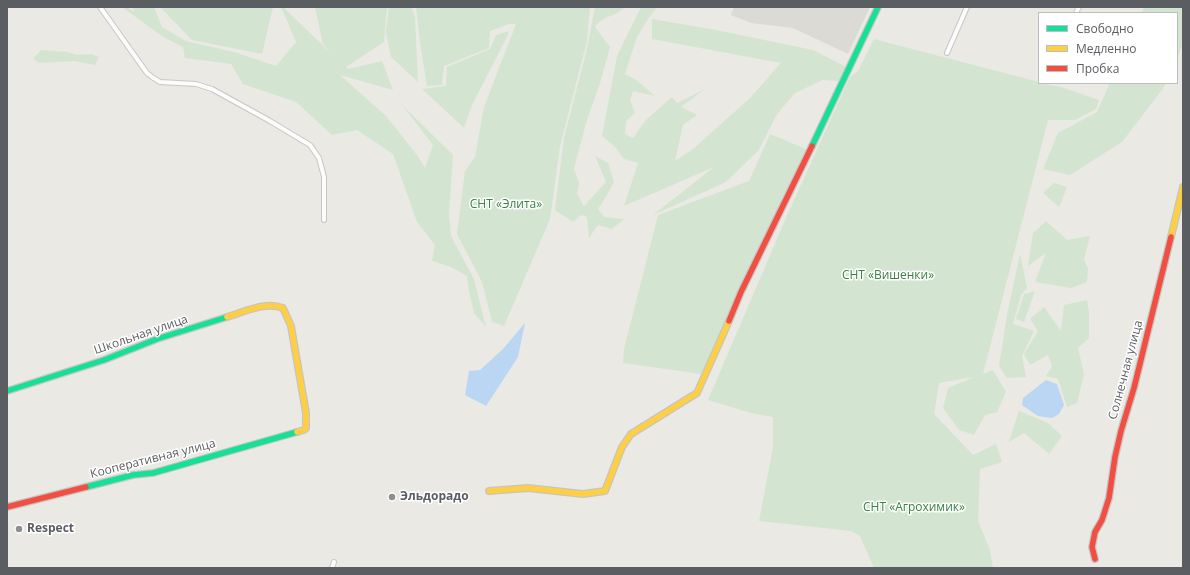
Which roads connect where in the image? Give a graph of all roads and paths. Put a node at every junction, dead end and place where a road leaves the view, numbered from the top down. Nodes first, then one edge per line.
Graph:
1 (100, 7) edge
2 (878, 7) edge
3 (967, 7) edge
4 (947, 53) dead end
5 (1183, 187) edge
6 (324, 220) dead end
7 (7, 391) edge
8 (304, 430) joint
9 (489, 491) dead end
10 (7, 507) edge
11 (1095, 559) dead end
12 (334, 562) dead end
13 (332, 568) edge

1 - 6 street
2 - 9 street
3 - 4 street
5 - 11 street, Солнечная улица
7 - 8 street, Школьная улица
8 - 10 street, Кооперативная улица
12 - 13 street

